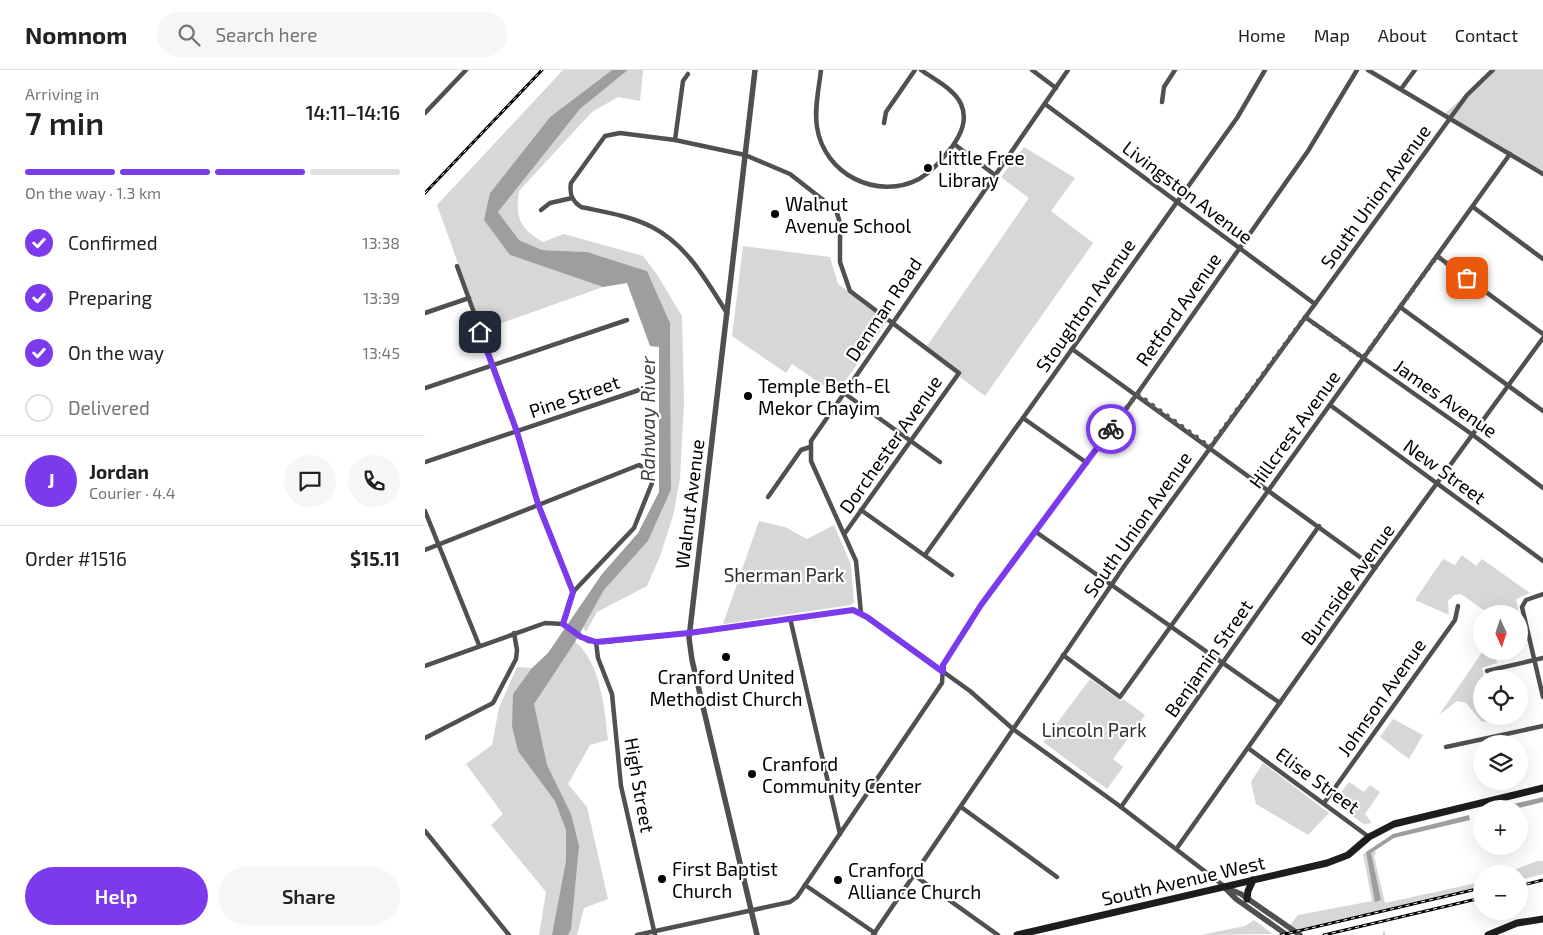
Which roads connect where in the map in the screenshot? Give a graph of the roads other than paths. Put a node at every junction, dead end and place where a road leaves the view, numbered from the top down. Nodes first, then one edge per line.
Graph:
1 (466, 70) edge
2 (755, 70) edge
3 (821, 70) edge
4 (915, 70) edge
5 (921, 70) edge
6 (1031, 70) edge
7 (1069, 70) edge
8 (1175, 70) edge
9 (1265, 70) edge
10 (1357, 70) edge
11 (1368, 70) edge
12 (1415, 70) edge
13 (1493, 70) edge
14 (687, 74) dead end
15 (1056, 88) junction
16 (1401, 89) junction
17 (1162, 102) dead end
18 (1045, 104) junction
19 (425, 113) edge
20 (1450, 118) junction
21 (883, 123) dead end
22 (675, 140) junction
23 (954, 144) junction
24 (1510, 154) junction
25 (745, 155) junction
26 (1543, 174) edge
27 (995, 175) junction
28 (572, 198) junction
29 (1176, 203) junction
30 (1473, 207) junction
31 (541, 210) dead end
32 (1238, 248) junction
33 (1437, 256) junction
34 (1543, 259) edge
35 (457, 266) dead end
36 (469, 298) junction
37 (1315, 304) junction
38 (1400, 307) junction
39 (425, 313) edge
40 (727, 313) junction
41 (1305, 317) junction
42 (627, 320) dead end
43 (893, 323) junction
44 (1543, 336) edge
45 (1072, 349) junction
46 (1363, 358) junction
47 (492, 365) junction
48 (1509, 386) junction
49 (648, 387) dead end
50 (425, 388) edge
51 (844, 393) junction
52 (1137, 394) junction
53 (1330, 405) junction
54 (1543, 411) edge
55 (1023, 418) junction
56 (517, 432) junction
57 (1473, 435) junction
58 (911, 441) junction
59 (809, 446) junction
60 (1210, 447) junction
61 (425, 462) edge
62 (940, 462) dead end
63 (1087, 463) junction
64 (1437, 484) junction
65 (1543, 488) edge
66 (1269, 490) junction
67 (768, 497) dead end
68 (538, 504) junction
69 (861, 510) junction
70 (425, 511) edge
71 (1319, 526) junction
72 (1037, 532) junction
73 (845, 533) junction
74 (438, 544) junction
75 (425, 550) edge
76 (925, 555) junction
77 (1543, 561) edge
78 (1375, 568) junction
79 (952, 575) dead end
80 (1111, 585) junction
81 (573, 592) junction
82 (1543, 594) edge
83 (1458, 606) dead end
84 (861, 613) junction
85 (790, 618) junction
86 (564, 625) junction
87 (1169, 627) junction
88 (514, 632) junction
89 (689, 633) junction
90 (596, 642) junction
91 (479, 645) junction
92 (1063, 655) junction
93 (1543, 658) edge
94 (1535, 660) junction
95 (1223, 663) junction
96 (425, 666) edge
97 (1491, 670) edge
98 (943, 672) junction
99 (1543, 697) edge
100 (1280, 703) junction
101 (1543, 726) edge
102 (1013, 729) junction
103 (425, 738) edge
104 (1447, 747) dead end
105 (1248, 748) junction
106 (1543, 788) edge
107 (1324, 803) junction
108 (961, 807) junction
109 (1121, 807) junction
110 (425, 831) edge
111 (839, 834) junction
112 (1369, 836) junction
113 (1177, 848) junction
114 (914, 875) junction
115 (1057, 878) dead end
116 (1253, 880) junction
117 (805, 884) junction
118 (1224, 886) junction
119 (1247, 899) junction
120 (751, 909) junction
121 (1543, 919) edge
122 (655, 933) edge
123 (874, 934) edge
124 (509, 935) edge
125 (637, 935) edge
126 (757, 935) edge
127 (998, 935) edge
128 (1017, 935) edge
129 (1287, 935) edge
130 (1300, 935) edge
131 (1488, 935) edge

1 - 19 street
2 - 25 street, Walnut Avenue
3 - 23 street
4 - 21 street
5 - 23 street
6 - 15 street
7 - 15 street, Denman Road
8 - 17 street
9 - 29 street, Stoughton Avenue
10 - 32 street, Retford Avenue
11 - 16 street
12 - 16 street
13 - 20 street, South Union Avenue
14 - 22 street
15 - 18 street, Denman Road
16 - 20 street
18 - 27 street, Denman Road
18 - 29 street, Livingston Avenue
20 - 24 street
20 - 37 street, South Union Avenue
22 - 25 street
22 - 28 street
23 - 27 street
24 - 26 street
24 - 30 street, Hillcrest Avenue
25 - 40 street, Walnut Avenue
25 - 43 street
27 - 43 street, Denman Road
28 - 31 street
28 - 40 street
29 - 32 street, Livingston Avenue
29 - 45 street, Stoughton Avenue
30 - 33 street, Hillcrest Avenue
30 - 34 street
32 - 37 street, Livingston Avenue
32 - 52 street, Retford Avenue
33 - 38 street, Hillcrest Avenue
33 - 44 street
35 - 36 street
36 - 39 street
36 - 47 street
37 - 41 street, South Union Avenue
38 - 46 street, Hillcrest Avenue
38 - 48 street
40 - 89 street, Walnut Avenue
41 - 46 street, James Avenue
41 - 60 street, South Union Avenue
42 - 47 street
43 - 51 street, Denman Road
43 - 58 street, Dorchester Avenue
44 - 48 street, Burnside Avenue
45 - 52 street
45 - 55 street, Stoughton Avenue
46 - 53 street, Hillcrest Avenue
46 - 57 street, James Avenue
47 - 50 street
47 - 56 street
48 - 54 street
48 - 57 street, Burnside Avenue
49 - 56 street, Pine Street
51 - 58 street
51 - 59 street, Denman Road
52 - 60 street
52 - 63 street, Retford Avenue
53 - 64 street, New Street
53 - 66 street, Hillcrest Avenue
55 - 63 street
55 - 76 street, Stoughton Avenue
56 - 61 street, Pine Street
56 - 68 street
57 - 64 street, Burnside Avenue
57 - 65 street, James Avenue
58 - 62 street
58 - 69 street, Dorchester Avenue
59 - 67 street, Denman Road
59 - 73 street
60 - 66 street
60 - 80 street, South Union Avenue
63 - 72 street, Retford Avenue
64 - 77 street, New Street
64 - 78 street, Burnside Avenue
66 - 71 street
66 - 87 street, Hillcrest Avenue
68 - 74 street
68 - 81 street
68 - 81 street
69 - 73 street, Dorchester Avenue
69 - 76 street
70 - 74 street
71 - 78 street
71 - 95 street, Benjamin Street
72 - 80 street
72 - 98 street, Retford Avenue
73 - 84 street
74 - 75 street
74 - 91 street
76 - 79 street
78 - 100 street, Burnside Avenue
80 - 87 street
80 - 92 street, South Union Avenue
81 - 86 street
82 - 94 street
83 - 107 street, Johnson Avenue
84 - 85 street
84 - 98 street
85 - 89 street
85 - 111 street
86 - 88 street
86 - 90 street
87 - 92 street, Hillcrest Avenue
87 - 95 street
88 - 91 street
88 - 103 street
89 - 90 street
89 - 120 street, Walnut Avenue
90 - 122 street, High Street
91 - 96 street
92 - 102 street, South Union Avenue
93 - 94 street
94 - 97 street
94 - 99 street
95 - 100 street
95 - 109 street, Benjamin Street
98 - 102 street
98 - 111 street, Retford Avenue
100 - 105 street, Burnside Avenue
101 - 104 street
102 - 108 street, South Union Avenue
102 - 109 street
105 - 107 street, Elise Street
105 - 113 street, Burnside Avenue
106 - 112 main road, South Avenue West
107 - 112 street, Elise Street
108 - 114 street, South Union Avenue
108 - 115 street
109 - 113 street
110 - 124 street
111 - 117 street, Retford Avenue
112 - 116 main road, South Avenue West
113 - 118 street
114 - 123 street, South Union Avenue
114 - 127 street
116 - 118 main road, South Avenue West
116 - 119 main road
117 - 120 street, Retford Avenue
117 - 123 street
118 - 119 street
118 - 128 main road, South Avenue West
118 - 129 street
119 - 130 street
120 - 122 street, Retford Avenue
120 - 126 street, Walnut Avenue
121 - 131 main road
122 - 125 street, Retford Avenue

